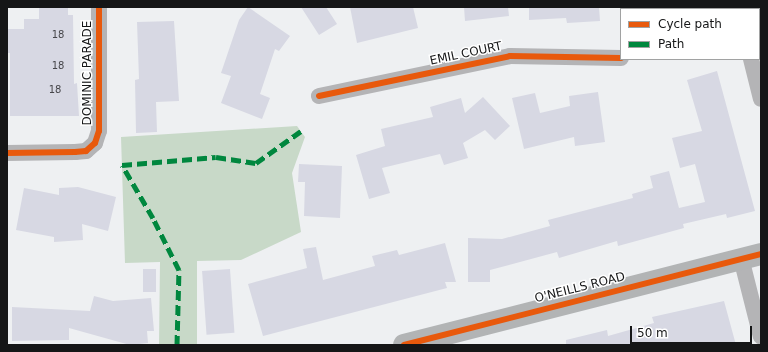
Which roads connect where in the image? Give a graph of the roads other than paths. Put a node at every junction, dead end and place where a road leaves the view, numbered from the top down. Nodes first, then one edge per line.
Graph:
1 (99, 7) edge
2 (620, 58) edge
3 (751, 60) edge
4 (319, 96) dead end
5 (761, 100) edge
6 (7, 153) edge
7 (751, 256) edge
8 (761, 337) edge
9 (450, 339) edge
10 (404, 345) edge

1 - 6 street, DOMINIC PARADE
2 - 4 street, EMIL COURT
3 - 5 street
7 - 8 street
7 - 9 street, O'NEILLS ROAD
9 - 10 street, O'NEILLS ROAD

